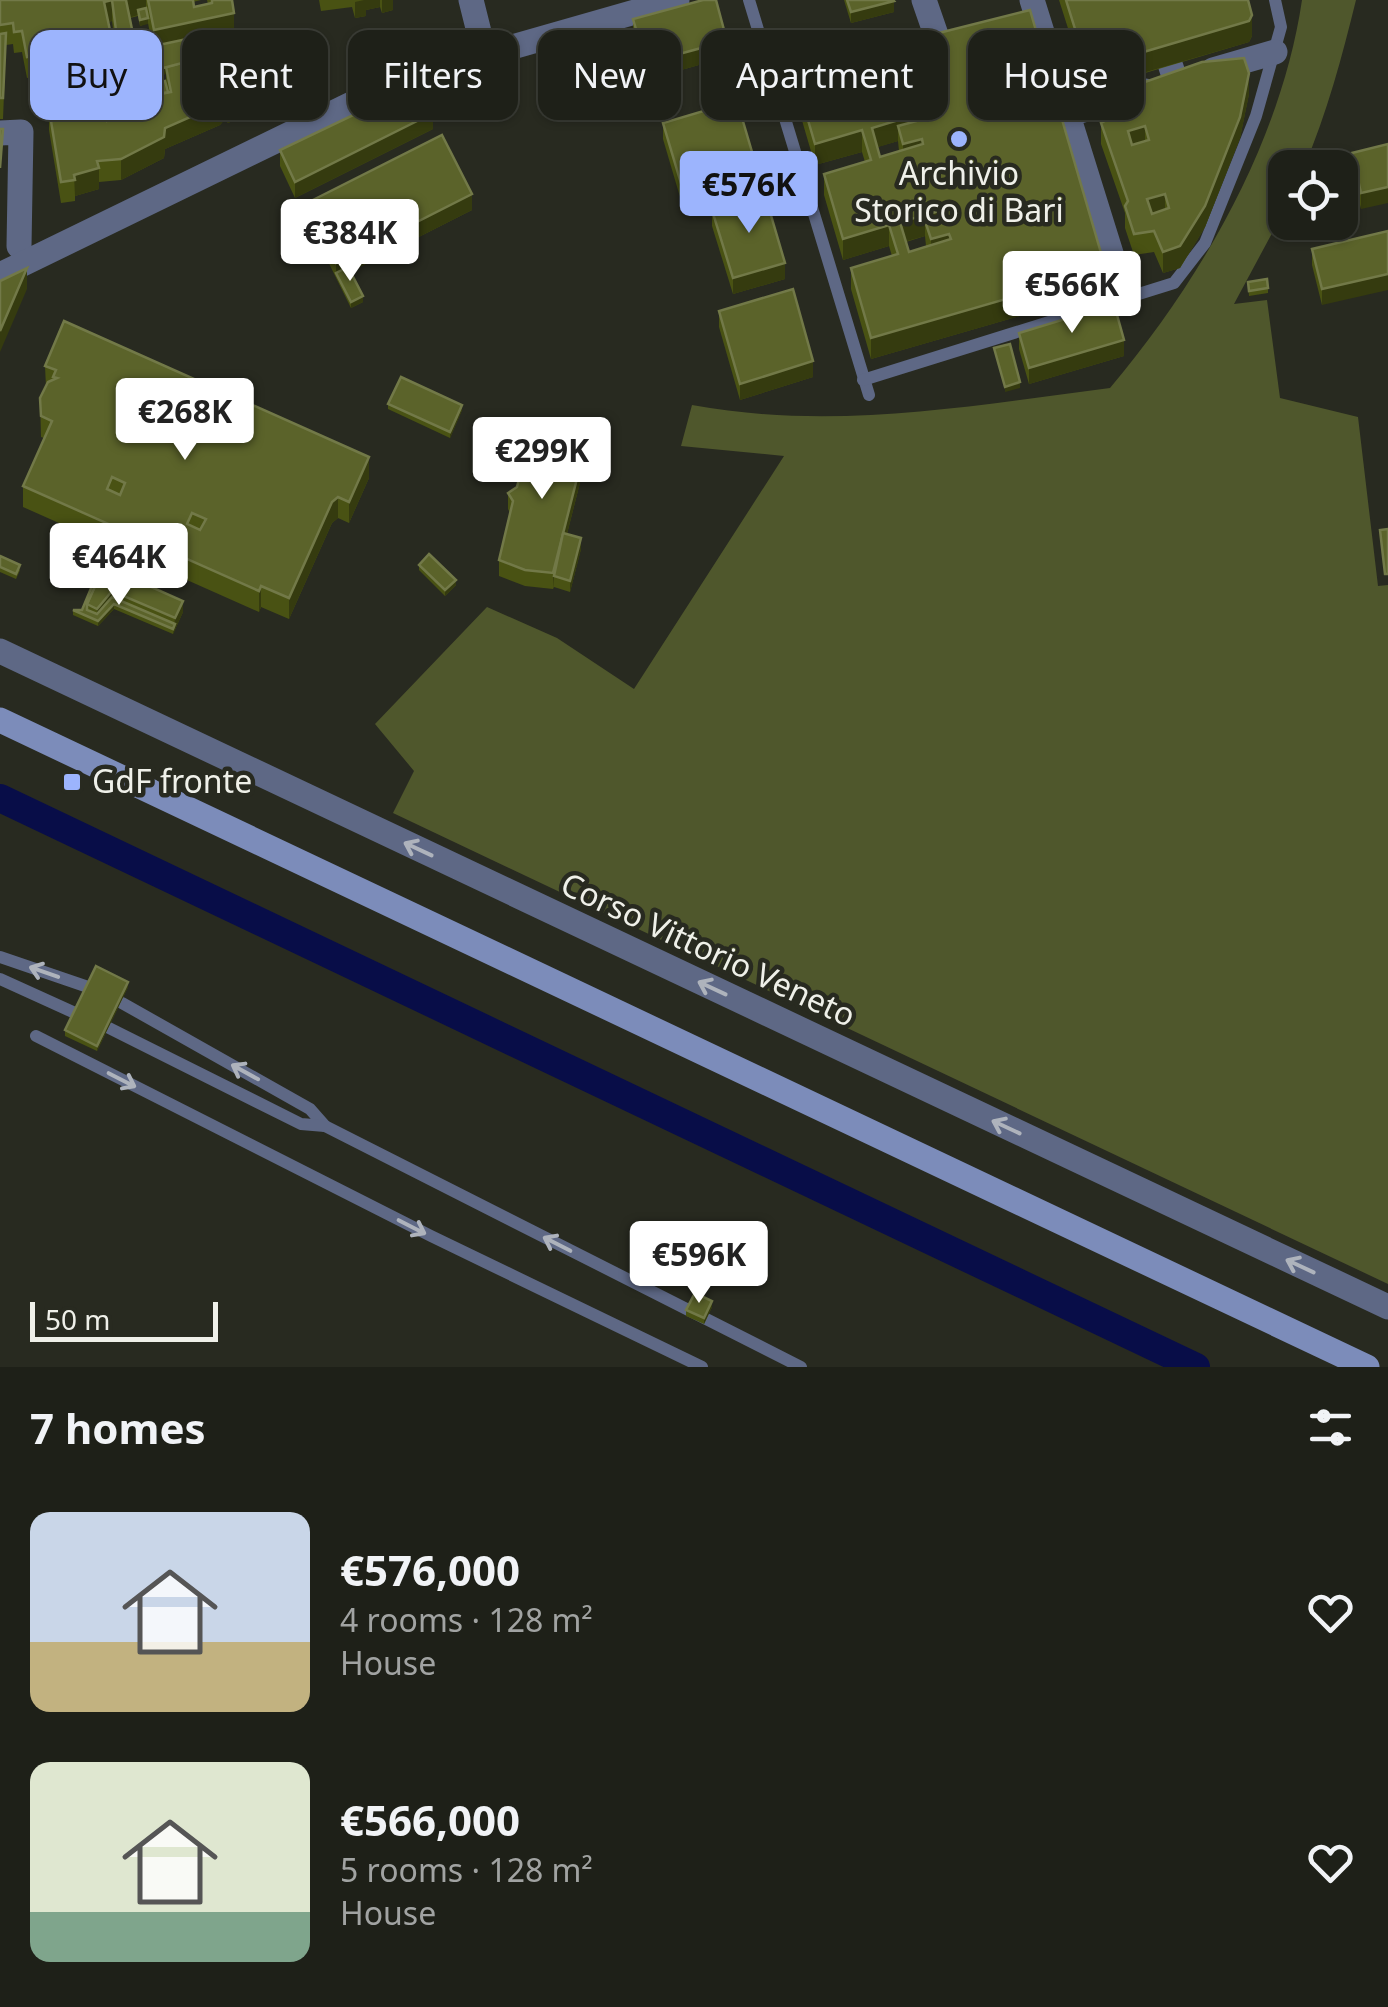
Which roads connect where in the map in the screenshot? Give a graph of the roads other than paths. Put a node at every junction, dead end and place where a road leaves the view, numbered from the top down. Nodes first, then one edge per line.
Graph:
1 (471, 0) edge
2 (677, 0) edge
3 (750, 0) edge
4 (924, 0) edge
5 (1275, 0) edge
6 (646, 4) edge
7 (1033, 5) edge
8 (1002, 20) edge
9 (478, 30) edge
10 (758, 30) edge
11 (1041, 30) edge
12 (968, 31) edge
13 (518, 42) edge
14 (1275, 52) junction
15 (1144, 91) edge
16 (348, 103) edge
17 (784, 120) edge
18 (1072, 120) edge
19 (0, 134) edge
20 (15, 249) edge
21 (0, 275) edge
22 (1125, 298) junction
23 (863, 380) junction
24 (869, 394) dead end
25 (0, 651) edge
26 (0, 720) edge
27 (0, 956) edge
28 (0, 979) edge
29 (88, 987) edge
30 (122, 1004) edge
31 (75, 1012) edge
32 (108, 1028) edge
33 (36, 1036) dead end
34 (324, 1126) junction
35 (1388, 1307) edge
36 (702, 1367) edge
37 (801, 1367) edge
38 (1367, 1367) edge

1 - 9 street
2 - 6 street
3 - 10 lane
4 - 12 street
5 - 14 lane
6 - 13 street
7 - 8 street
7 - 11 street
14 - 15 street
14 - 22 lane
16 - 20 street
17 - 23 lane
18 - 22 street
19 - 20 street
20 - 21 street
22 - 23 lane
23 - 24 lane
35 -> 25 street, Corso Vittorio Veneto
26 - 38 main road
29 -> 27 lane
28 - 31 lane
34 -> 30 lane
32 - 34 lane
33 -> 36 lane
37 -> 34 lane

